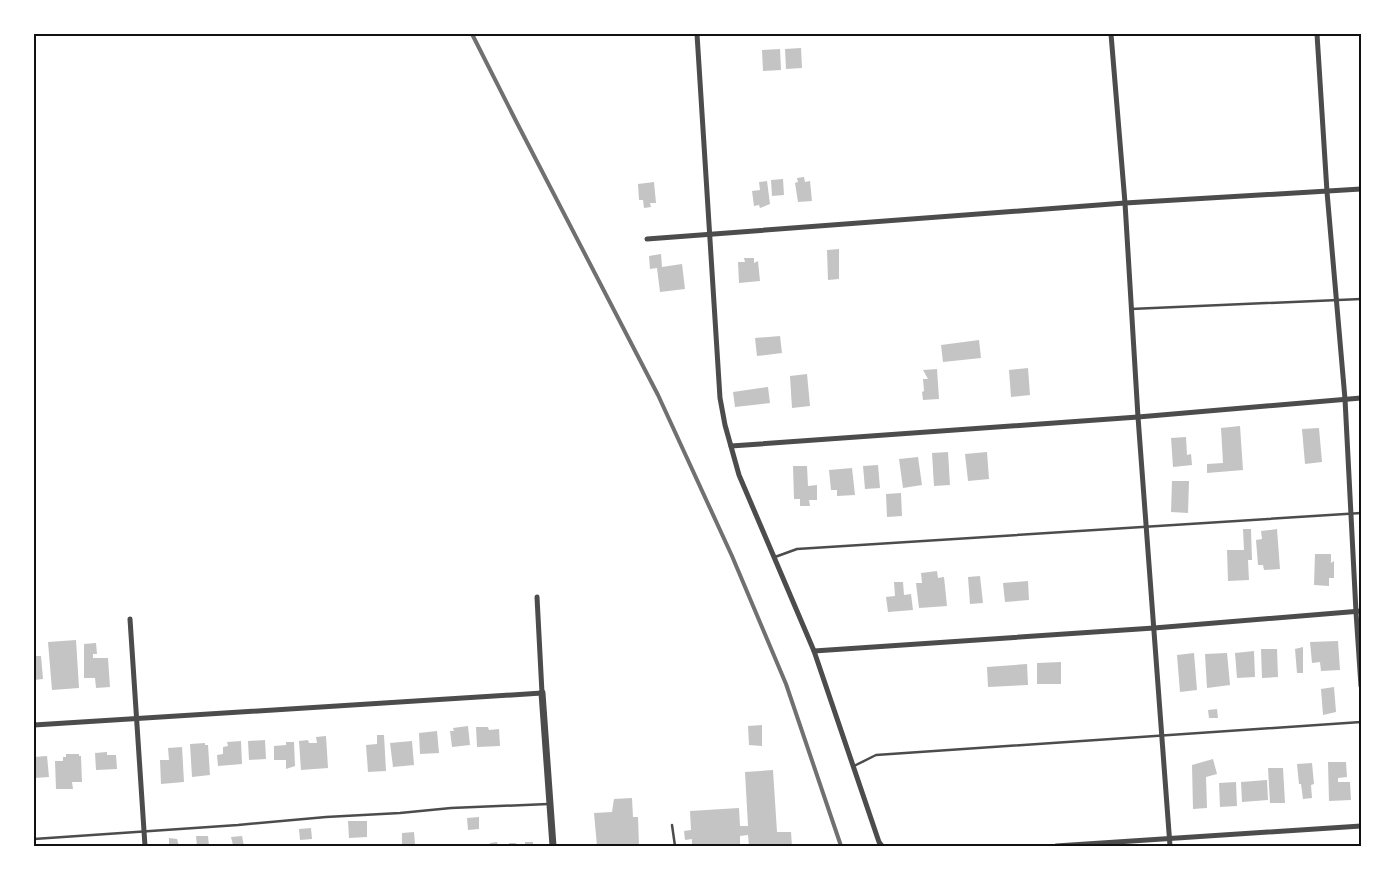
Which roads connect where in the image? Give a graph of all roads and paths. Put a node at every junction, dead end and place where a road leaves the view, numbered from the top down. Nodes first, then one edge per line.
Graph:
1 (697, 34) edge
2 (1111, 34) edge
3 (1317, 34) edge
4 (1361, 190) edge
5 (1327, 192) junction
6 (1125, 203) junction
7 (710, 235) junction
8 (646, 239) dead end
9 (1361, 299) edge
10 (1337, 301) junction
11 (1132, 310) junction
12 (1361, 398) edge
13 (1345, 399) junction
14 (1138, 417) junction
15 (731, 446) junction
16 (1361, 513) edge
17 (1351, 514) junction
18 (1146, 527) junction
19 (775, 558) junction
20 (537, 598) dead end
21 (1358, 612) edge
22 (130, 619) dead end
23 (1154, 628) junction
24 (814, 651) junction
25 (1361, 686) edge
26 (542, 692) junction
27 (136, 718) junction
28 (1361, 722) edge
29 (34, 725) edge
30 (1162, 736) junction
31 (853, 766) junction
32 (550, 804) junction
33 (672, 825) dead end
34 (1361, 826) edge
35 (144, 831) junction
36 (1170, 838) junction
37 (34, 839) edge
38 (144, 846) edge
39 (553, 846) edge
40 (674, 846) edge
41 (882, 846) edge
42 (1056, 846) edge
43 (1170, 846) edge

1 - 7 street
2 - 6 street
3 - 5 street
4 - 5 street
5 - 6 street
5 - 10 street
6 - 7 street
6 - 11 street
7 - 8 street
7 - 15 street
9 - 10 lane
10 - 11 lane
10 - 13 street
11 - 14 street
12 - 13 street
13 - 14 street
13 - 17 street
14 - 15 street
14 - 18 street
15 - 19 street
16 - 17 lane
17 - 18 lane
17 - 21 street
18 - 19 lane
18 - 23 street
19 - 24 street
20 - 26 street
21 - 23 street
21 - 25 street
22 - 27 street
23 - 24 street
23 - 30 street
24 - 31 street
26 - 27 street
26 - 32 street
27 - 29 street
27 - 35 street
28 - 30 lane
30 - 31 lane
30 - 36 street
31 - 41 street
32 - 35 lane
32 - 39 street
33 - 40 lane
34 - 36 street
35 - 37 lane
35 - 38 street
36 - 42 street
36 - 43 street

